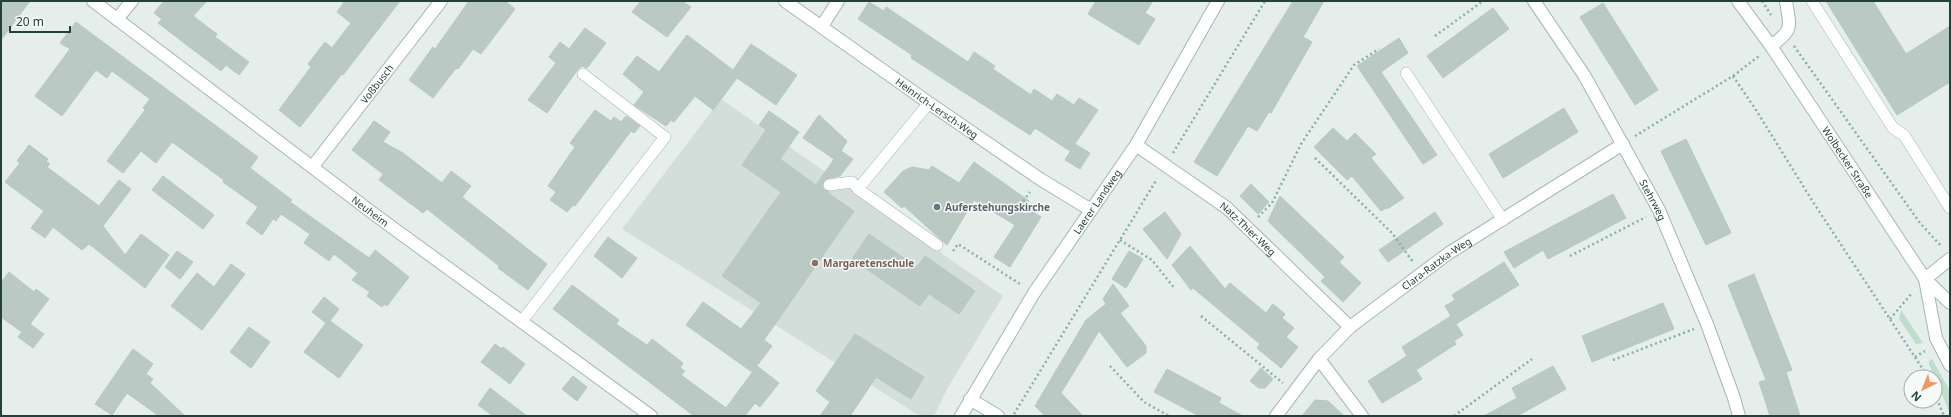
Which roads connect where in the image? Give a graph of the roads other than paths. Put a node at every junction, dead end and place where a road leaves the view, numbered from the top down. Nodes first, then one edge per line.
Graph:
1 (93, 1) edge
2 (132, 1) edge
3 (441, 1) edge
4 (785, 1) edge
5 (838, 1) edge
6 (1218, 1) edge
7 (1534, 1) edge
8 (1738, 1) edge
9 (1786, 1) edge
10 (1812, 1) edge
11 (118, 19) junction
12 (822, 26) junction
13 (1771, 46) junction
14 (1406, 73) dead end
15 (582, 74) dead end
16 (929, 103) junction
17 (1623, 144) junction
18 (1136, 145) junction
19 (313, 166) junction
20 (829, 185) dead end
21 (858, 189) junction
22 (1950, 208) edge
23 (1091, 210) junction
24 (1503, 220) junction
25 (937, 245) road end
26 (1948, 255) edge
27 (1925, 278) junction
28 (1950, 303) edge
29 (522, 320) junction
30 (1350, 327) junction
31 (1319, 359) junction
32 (1950, 365) edge
33 (970, 399) junction
34 (651, 416) edge
35 (961, 416) edge
36 (998, 416) edge
37 (1276, 416) edge
38 (1362, 416) edge
39 (1739, 416) edge

1 - 11 street, Neuheim
2 - 11 street
3 - 19 street, Voßbusch
4 - 12 street, Heinrich-Lersch-Weg
5 - 12 street
6 - 18 street, Laerer Landweg
7 - 17 street, Stehrweg
8 - 13 street, Wolbecker Straße
9 - 13 street
10 - 22 lane
11 - 19 street, Neuheim
12 - 16 street, Heinrich-Lersch-Weg
13 - 27 street, Wolbecker Straße
14 - 24 lane
15 - 29 lane
16 - 21 lane
16 - 23 street, Heinrich-Lersch-Weg
17 - 24 street, Clara-Ratzka-Weg
17 - 39 street, Stehrweg
18 - 23 street, Laerer Landweg
18 - 30 street, Natz-Thier-Weg
19 - 29 street, Neuheim
20 - 21 lane
21 - 25 lane
23 - 33 street, Laerer Landweg
24 - 30 street, Clara-Ratzka-Weg
26 - 27 street
27 - 28 street, Wolbecker Straße
27 - 32 street, Wolbecker Straße
29 - 34 street, Neuheim
30 - 31 street, Clara-Ratzka-Weg
31 - 37 street, Clara-Ratzka-Weg
31 - 38 street
33 - 35 street, Laerer Landweg
33 - 36 street

